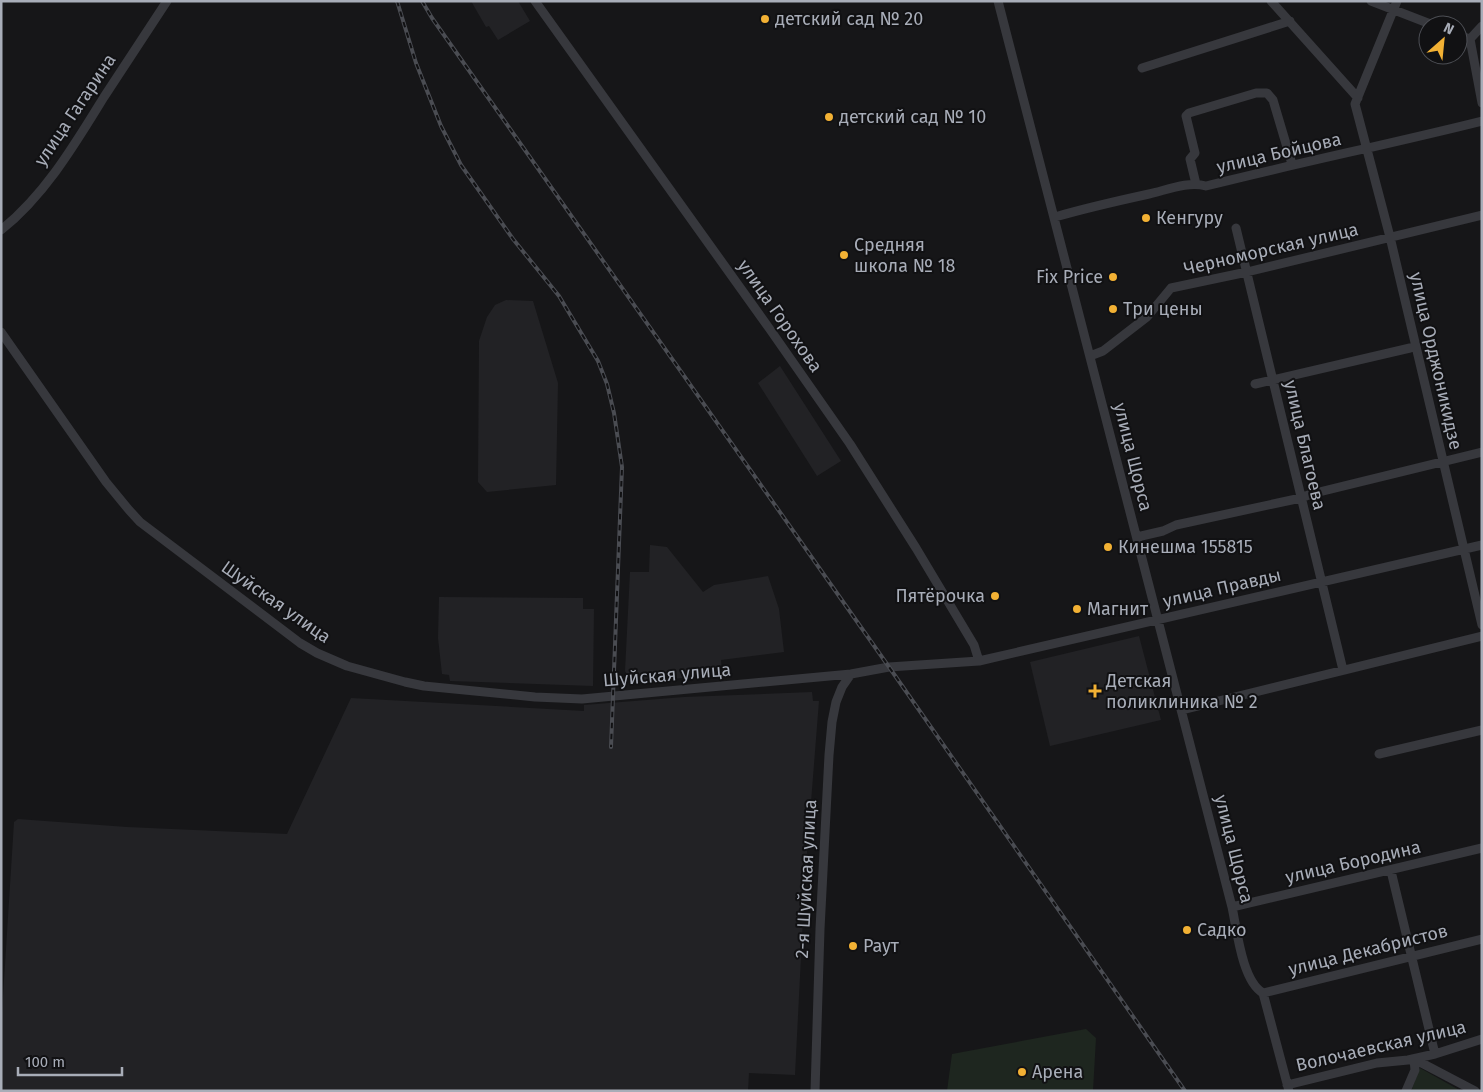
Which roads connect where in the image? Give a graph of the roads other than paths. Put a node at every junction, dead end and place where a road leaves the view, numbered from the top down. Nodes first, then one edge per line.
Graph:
1 (167, 1) edge
2 (535, 1) edge
3 (998, 1) edge
4 (1271, 1) edge
5 (1371, 1) edge
6 (1395, 6) edge
7 (1418, 18) edge
8 (1290, 22) junction
9 (1482, 26) edge
10 (1470, 39) joint
11 (1142, 68) dead end
12 (1357, 101) junction
13 (1482, 103) edge
14 (1482, 121) edge
15 (1367, 149) junction
16 (1292, 164) junction
17 (1196, 184) junction
18 (1482, 215) edge
19 (1055, 217) junction
20 (1236, 228) dead end
21 (1, 230) edge
22 (1390, 237) junction
23 (1247, 272) junction
24 (1, 332) edge
25 (1410, 348) dead end
26 (1090, 356) junction
27 (1273, 380) junction
28 (1255, 384) dead end
29 (1482, 452) edge
30 (1443, 462) junction
31 (1301, 498) junction
32 (1137, 537) junction
33 (1482, 545) edge
34 (1463, 550) junction
35 (1321, 582) junction
36 (1158, 620) junction
37 (1482, 625) edge
38 (1482, 636) edge
39 (979, 661) junction
40 (1343, 670) junction
41 (851, 674) junction
42 (1182, 710) junction
43 (1482, 730) edge
44 (1379, 754) dead end
45 (1482, 848) edge
46 (1391, 871) junction
47 (1232, 907) junction
48 (1482, 939) edge
49 (1412, 956) junction
50 (1263, 993) junction
51 (1482, 1039) edge
52 (1435, 1054) junction
53 (1414, 1059) junction
54 (1288, 1088) edge
55 (815, 1091) edge
56 (1406, 1091) edge
57 (1475, 1091) edge

1 - 21 street, улица Гагарина
2 - 39 street, улица Горохова
3 - 19 street, улица Щорса
4 - 8 street, улица Орджоникидзе
5 - 6 street
6 - 7 street
6 - 12 street
8 - 11 street
8 - 12 street, улица Орджоникидзе
9 - 10 street
10 - 13 street
12 - 15 street, улица Орджоникидзе
14 - 15 street, улица Бойцова
15 - 16 street, улица Бойцова
15 - 22 street, улица Орджоникидзе
16 - 17 street, улица Бойцова
16 - 17 street
17 - 19 street, улица Бойцова
18 - 22 street, Черноморская улица
19 - 26 street, улица Щорса
20 - 23 street, улица Благоева
22 - 23 street, Черноморская улица
22 - 30 street, улица Орджоникидзе
23 - 26 street, Черноморская улица
23 - 27 street, улица Благоева
24 - 41 street, Шуйская улица
25 - 27 street
26 - 32 street, улица Щорса
27 - 28 street
27 - 31 street, улица Благоева
29 - 30 street
30 - 31 street
30 - 34 street, улица Орджоникидзе
31 - 32 street
31 - 35 street, улица Благоева
32 - 36 street, улица Щорса
33 - 34 street, улица Правды
34 - 35 street, улица Правды
34 - 37 street, улица Орджоникидзе
35 - 36 street, улица Правды
35 - 40 street, улица Благоева
36 - 39 street, улица Правды
36 - 42 street, улица Щорса
38 - 40 street
39 - 41 street, улица Правды
40 - 42 street
41 - 55 street, 2-я Шуйская улица
42 - 47 street, улица Щорса
43 - 44 street
45 - 46 street, улица Бородина
46 - 47 street, улица Бородина
46 - 49 street
47 - 50 street, улица Щорса
48 - 49 street, улица Декабристов
49 - 50 street, улица Декабристов
49 - 52 street
50 - 54 street, улица Щорса
51 - 52 street, Волочаевская улица
52 - 53 street, Волочаевская улица
53 - 54 street, Волочаевская улица
53 - 56 street
53 - 57 street

